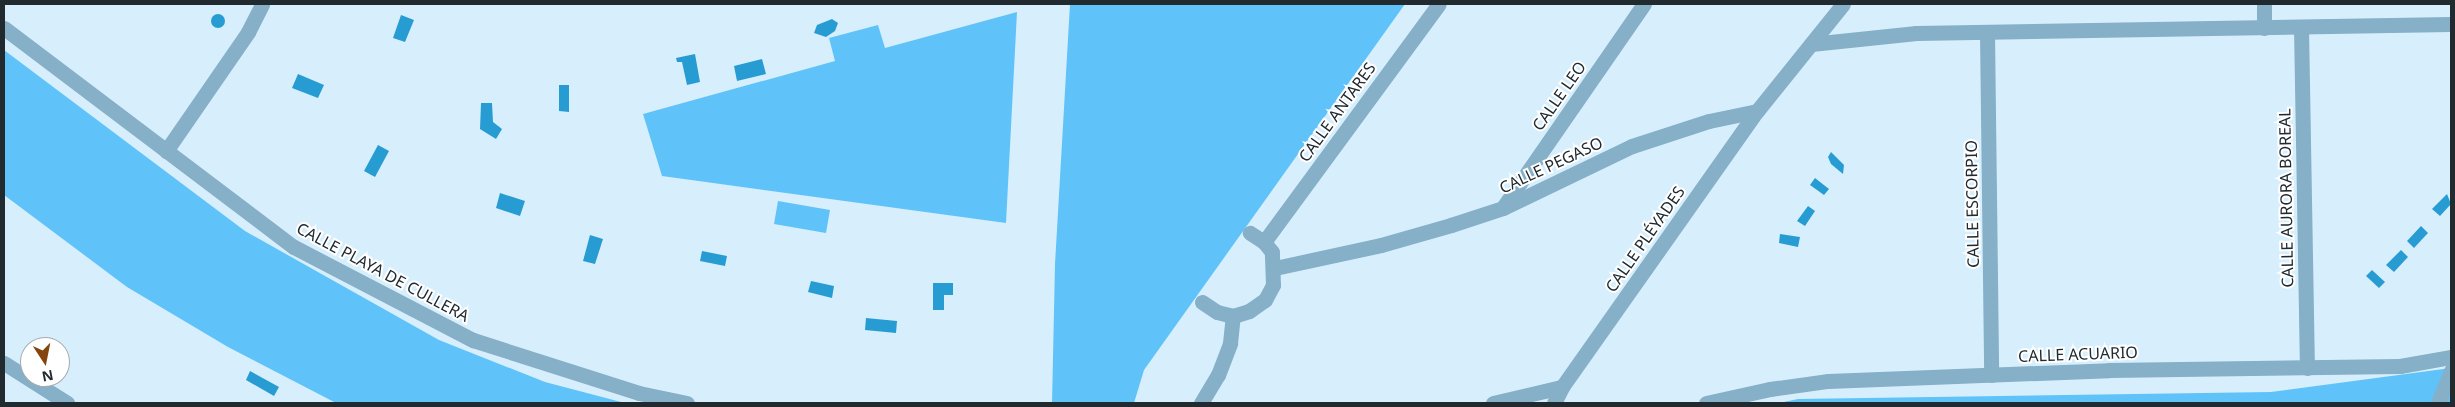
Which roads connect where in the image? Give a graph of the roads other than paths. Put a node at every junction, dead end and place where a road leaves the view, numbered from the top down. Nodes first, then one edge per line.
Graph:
1 (262, 4) edge
2 (1439, 4) edge
3 (1644, 4) edge
4 (1843, 4) edge
5 (2264, 4) edge
6 (2451, 24) edge
7 (2301, 27) junction
8 (4, 28) edge
9 (2264, 28) junction
10 (1987, 32) junction
11 (1811, 44) junction
12 (1757, 111) junction
13 (166, 151) junction
14 (1503, 208) junction
15 (1250, 233) dead end
16 (1264, 242) junction
17 (1275, 268) junction
18 (1202, 302) dead end
19 (1232, 316) junction
20 (2451, 357) edge
21 (4, 363) edge
22 (2306, 368) junction
23 (2451, 370) edge
24 (1991, 375) junction
25 (1562, 387) junction
26 (66, 403) edge
27 (688, 403) edge
28 (1201, 403) edge
29 (1493, 403) edge
30 (1554, 403) edge
31 (1706, 403) edge
32 (2438, 403) edge

1 - 13 street
2 - 16 street, CALLE ANTARES
3 - 14 street, CALLE LEO
4 - 11 street
5 - 9 street
6 - 7 street
7 - 9 street
7 - 22 street, CALLE AURORA BOREAL
8 - 13 street, CALLE PLAYA DE CULLERA
9 - 10 street
10 - 11 street
10 - 24 street, CALLE ESCORPIO
11 - 12 street
12 - 14 street, CALLE PEGASO
12 - 25 street, CALLE PLÉYADES
13 - 27 street, CALLE PLAYA DE CULLERA
14 - 17 street, CALLE PEGASO
15 - 16 street
16 - 17 street
17 - 19 street
18 - 19 street
19 - 28 street
20 - 22 street, CALLE ACUARIO
21 - 26 street
22 - 24 street, CALLE ACUARIO
23 - 32 street
24 - 31 street, CALLE ACUARIO
25 - 29 street
25 - 30 street

